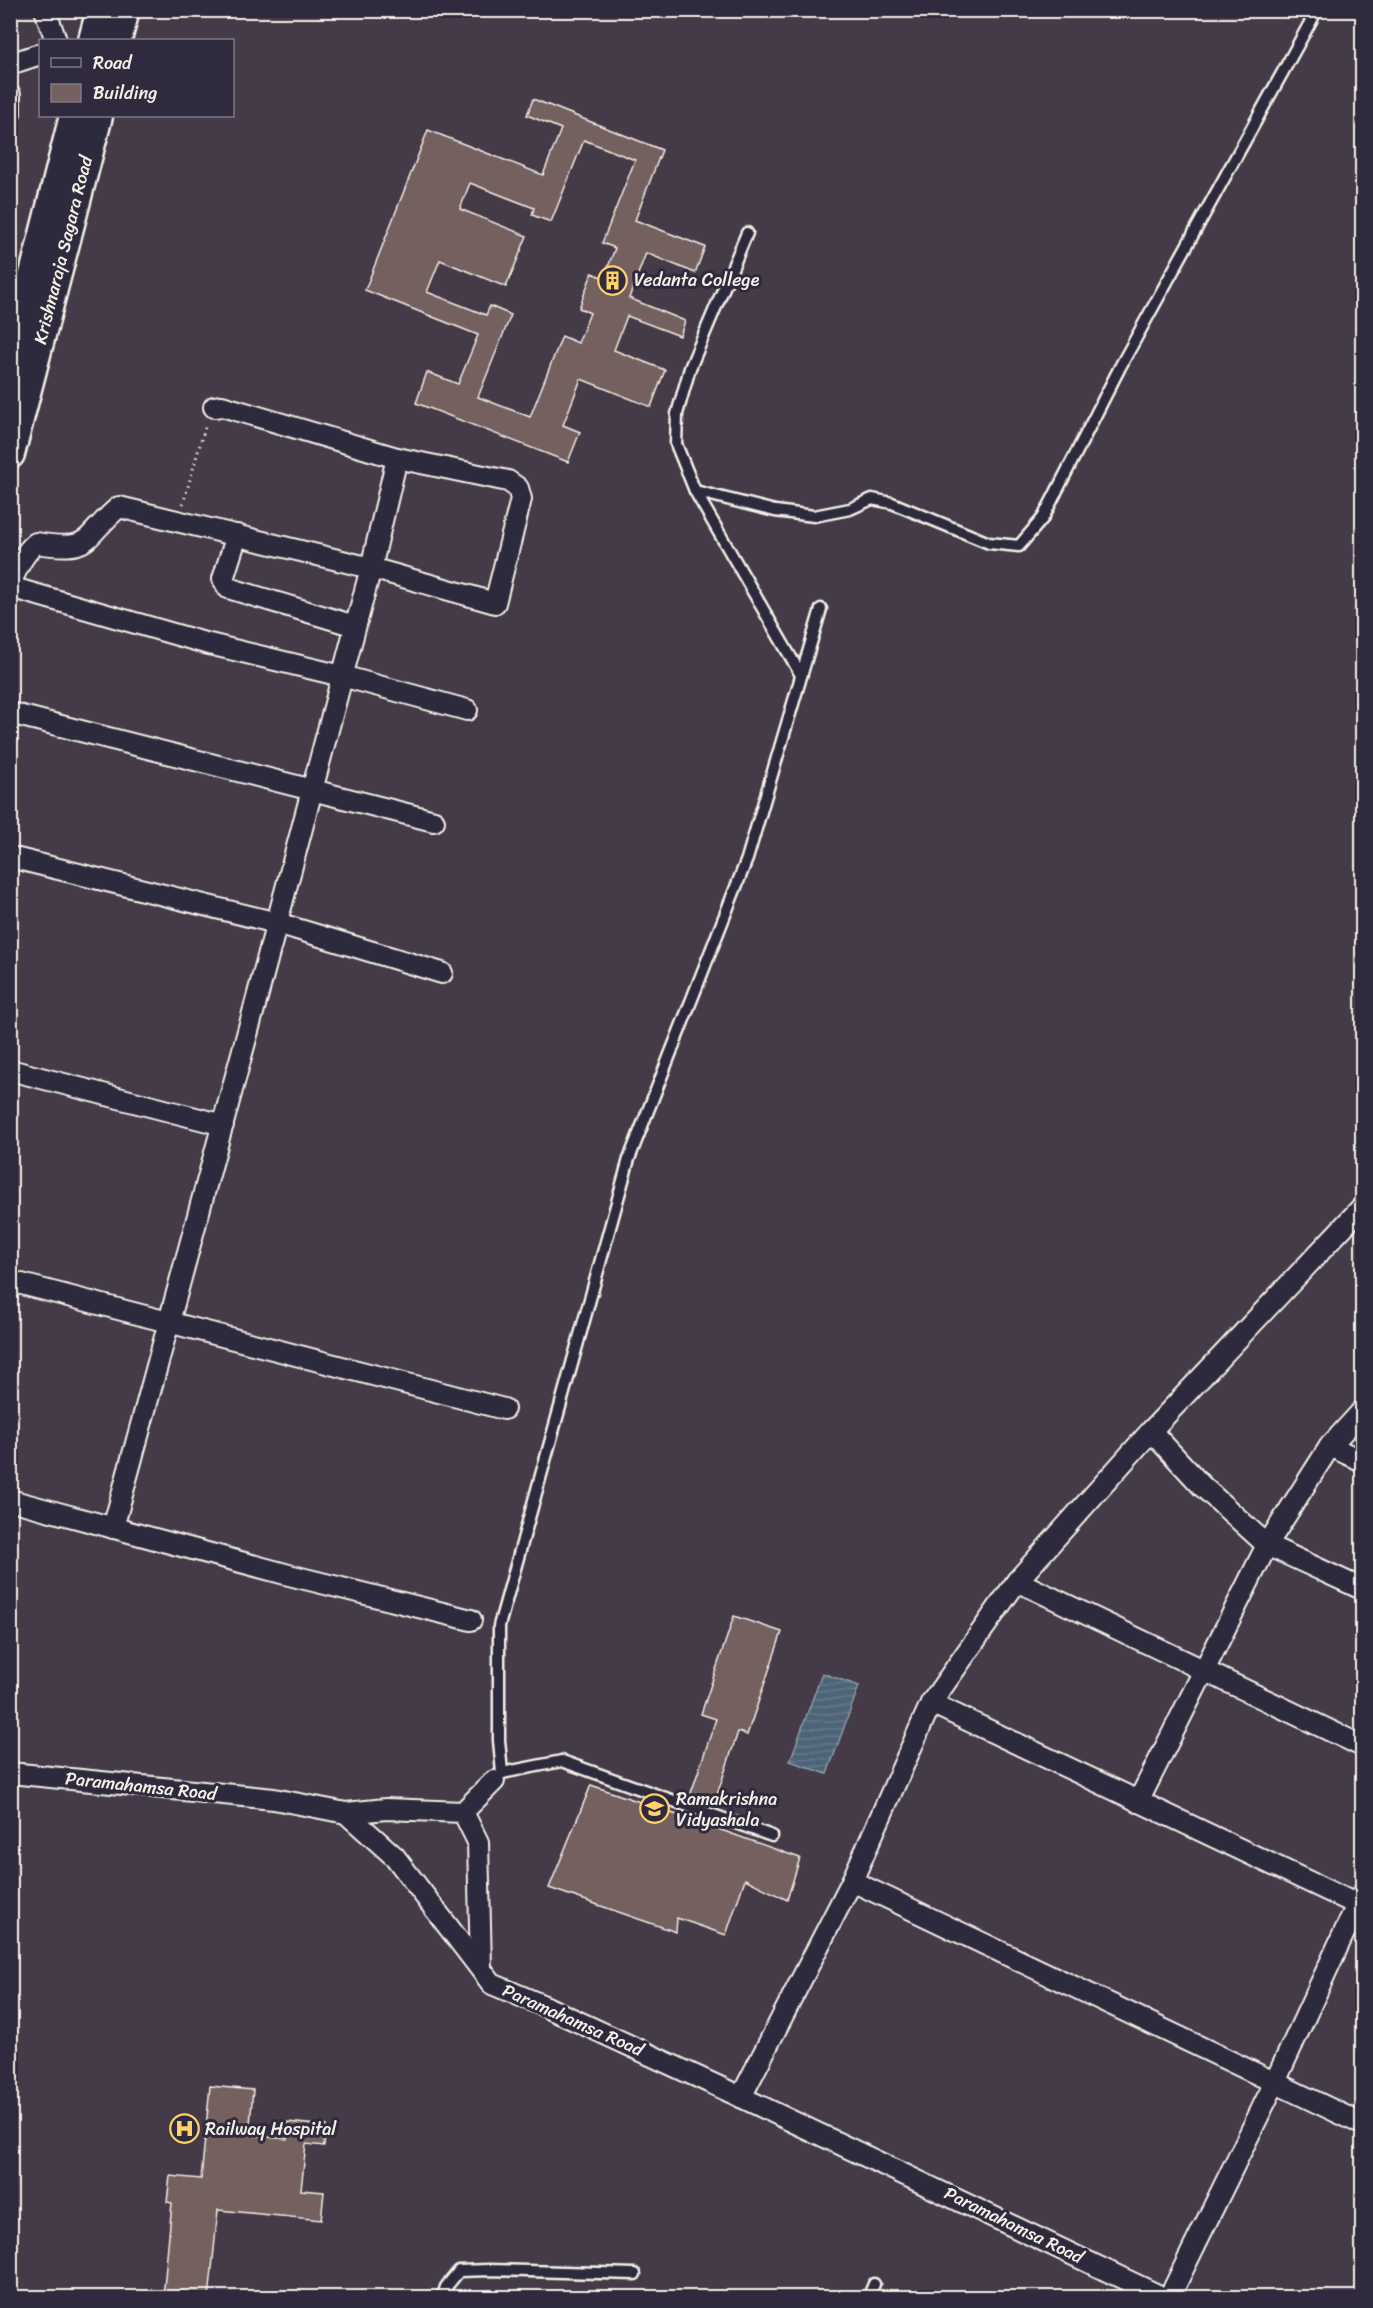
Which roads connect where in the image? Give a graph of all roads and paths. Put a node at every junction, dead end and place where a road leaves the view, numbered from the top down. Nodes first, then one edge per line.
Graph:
1 (45, 10) edge
2 (100, 10) edge
3 (125, 10) edge
4 (1317, 10) edge
5 (56, 39) edge
6 (93, 39) edge
7 (117, 39) edge
8 (39, 54) edge
9 (10, 64) edge
10 (10, 95) edge
11 (10, 113) edge
12 (74, 117) edge
13 (98, 117) edge
14 (747, 233) dead end
15 (10, 369) edge
16 (214, 407) joint
17 (10, 454) edge
18 (397, 458) junction
19 (695, 491) junction
20 (178, 520) junction
21 (237, 535) junction
22 (371, 568) junction
23 (10, 586) edge
24 (821, 609) dead end
25 (355, 626) junction
26 (801, 675) junction
27 (342, 676) junction
28 (467, 710) dead end
29 (10, 712) edge
30 (312, 790) junction
31 (434, 821) dead end
32 (10, 857) edge
33 (277, 923) junction
34 (442, 972) dead end
35 (10, 1070) edge
36 (223, 1125) junction
37 (1362, 1207) edge
38 (10, 1281) edge
39 (169, 1321) junction
40 (504, 1409) dead end
41 (1362, 1411) edge
42 (1151, 1431) junction
43 (1330, 1446) junction
44 (1362, 1461) edge
45 (10, 1500) edge
46 (113, 1528) junction
47 (1267, 1545) junction
48 (1017, 1581) junction
49 (1362, 1589) edge
50 (471, 1620) dead end
51 (1204, 1670) junction
52 (931, 1703) junction
53 (1362, 1746) edge
54 (10, 1773) edge
55 (498, 1777) junction
56 (1138, 1802) junction
57 (463, 1812) junction
58 (346, 1813) junction
59 (772, 1836) dead end
60 (852, 1881) junction
61 (1360, 1899) edge
62 (481, 1967) junction
63 (1275, 2082) junction
64 (741, 2097) junction
65 (1362, 2124) edge
66 (635, 2274) dead end
67 (874, 2284) dead end
68 (442, 2298) edge
69 (868, 2298) edge
70 (1164, 2298) edge
71 (1169, 2298) edge

1 - 5 street
2 - 6 main road
3 - 7 main road
4 - 19 lane
8 - 9 street
10 - 11 street
12 - 15 main road, Krishnaraja Sagara Road
13 - 17 main road, Krishnaraja Sagara Road
14 - 19 lane
16 - 18 street
16 - 20 path
18 - 22 street
18 - 22 street
19 - 26 lane
20 - 21 street
20 - 23 street
21 - 22 street
21 - 25 street
22 - 25 street
23 - 27 street
24 - 26 lane
25 - 27 street
26 - 55 lane
27 - 28 street
27 - 30 street
29 - 30 street
30 - 31 street
30 - 33 street
32 - 33 street
33 - 34 street
33 - 36 street
35 - 36 street
36 - 39 street
37 - 42 street
38 - 39 street
39 - 40 street
39 - 46 street
41 - 43 street
42 - 47 street
42 - 48 street
43 - 44 street
43 - 47 street
45 - 46 street
46 - 50 street
47 - 49 street
47 - 51 street
48 - 51 street
48 - 52 street
51 - 53 street
51 - 56 street
52 - 56 street
52 - 60 street
54 - 58 street, Paramahamsa Road
55 - 57 street
55 - 59 lane
56 - 61 street
57 - 58 street
57 - 62 street
58 - 62 street, Paramahamsa Road
60 - 63 street
60 - 64 street
61 - 63 street
62 - 64 street, Paramahamsa Road
63 - 65 street
63 - 71 street
64 - 70 street, Paramahamsa Road
66 - 68 lane
67 - 69 lane

